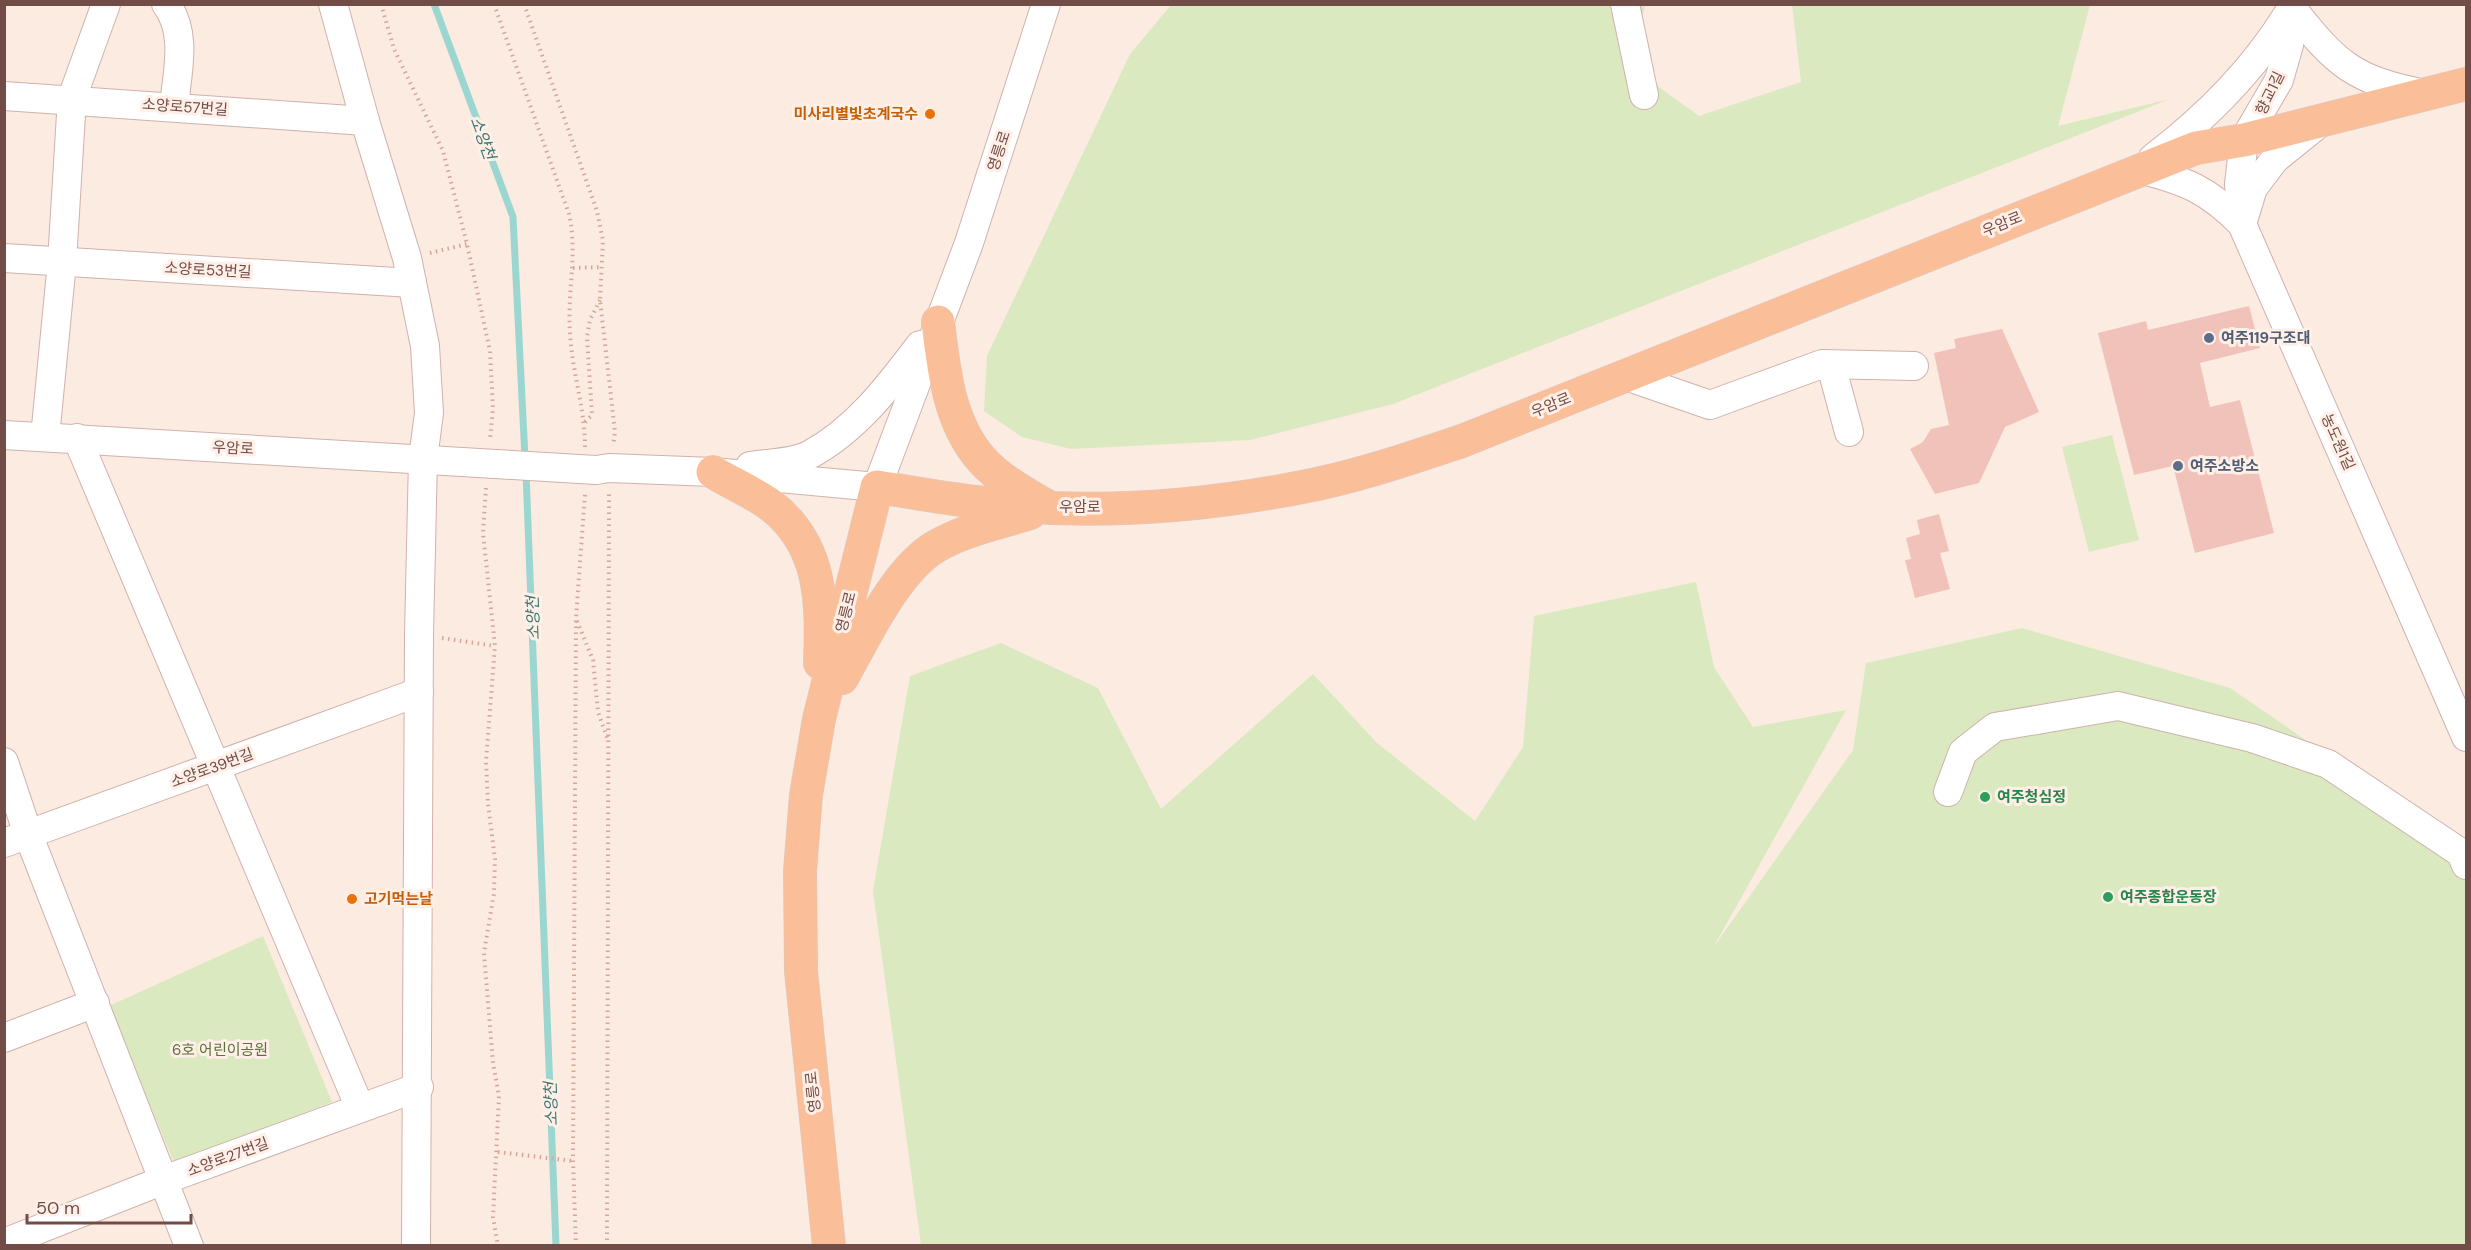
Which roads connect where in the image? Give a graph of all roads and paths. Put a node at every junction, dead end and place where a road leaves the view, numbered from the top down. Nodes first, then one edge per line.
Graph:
1 (106, 4) edge
2 (166, 4) edge
3 (333, 4) edge
4 (381, 4) edge
5 (494, 4) edge
6 (525, 4) edge
7 (1046, 4) edge
8 (1625, 4) edge
9 (2292, 6) edge
10 (2466, 84) edge
11 (1644, 95) dead end
12 (2427, 95) junction
13 (4, 96) edge
14 (72, 98) junction
15 (174, 106) junction
16 (2324, 120) junction
17 (365, 121) junction
18 (2244, 140) junction
19 (2139, 169) junction
20 (2242, 224) junction
21 (467, 244) junction
22 (4, 258) edge
23 (62, 261) junction
24 (603, 267) junction
25 (573, 268) junction
26 (410, 270) junction
27 (600, 300) junction
28 (938, 322) junction
29 (1831, 364) junction
30 (1914, 366) dead end
31 (1626, 376) junction
32 (585, 423) junction
33 (1849, 432) dead end
34 (4, 435) edge
35 (45, 437) junction
36 (77, 438) junction
37 (490, 443) dead end
38 (423, 459) junction
39 (593, 470) junction
40 (713, 472) junction
41 (487, 477) dead end
42 (877, 487) junction
43 (1049, 507) junction
44 (576, 618) junction
45 (419, 634) junction
46 (495, 646) junction
47 (418, 692) junction
48 (819, 719) junction
49 (2466, 737) edge
50 (610, 743) junction
51 (4, 762) edge
52 (215, 766) junction
53 (1948, 792) dead end
54 (16, 838) edge
55 (2466, 865) edge
56 (95, 1003) junction
57 (4, 1038) edge
58 (419, 1087) junction
59 (360, 1108) junction
60 (498, 1152) junction
61 (573, 1161) junction
62 (164, 1180) junction
63 (4, 1243) edge
64 (189, 1245) edge
65 (416, 1245) edge
66 (498, 1245) edge
67 (576, 1245) edge
68 (607, 1245) edge
69 (829, 1245) edge

1 - 14 street
2 - 15 street
3 - 17 street
4 - 21 path
5 - 25 path
6 - 24 path
7 - 28 street, 영릉로
8 - 11 street
9 - 12 street
9 - 18 street, 향교1길
9 - 19 street
10 - 12 main road, 우암로
12 - 16 main road, 우암로
13 - 14 street, 소양로57번길
14 - 15 street, 소양로57번길
14 - 23 street
15 - 17 street, 소양로57번길
16 - 18 main road, 우암로
16 - 20 street
17 - 26 street
18 - 19 main road, 우암로
18 - 20 street, 농도원1길
19 - 20 street
19 - 31 main road, 우암로
20 - 49 street, 농도원1길
21 - 26 path
21 - 37 path
22 - 23 street, 소양로53번길
23 - 26 street, 소양로53번길
23 - 35 street
24 - 25 path
24 - 27 path
25 - 32 path
26 - 38 street
27 - 32 path
27 - 39 path
28 - 40 street
28 - 42 street, 영릉로
28 - 43 main road
29 - 30 street
29 - 31 street
29 - 33 street
31 - 43 main road, 우암로
32 - 39 path
34 - 35 street, 우암로
35 - 36 street, 우암로
36 - 38 street, 우암로
36 - 52 street
38 - 39 street, 우암로, bridge
38 - 45 street
39 - 40 street, 우암로
39 - 44 path
39 - 50 path
40 - 42 street, 우암로
40 - 48 main road
41 - 46 path
42 - 43 main road, 우암로
42 - 48 main road, 영릉로
43 - 48 main road
44 - 50 path
44 - 61 path
45 - 46 path
45 - 47 street
46 - 60 path
47 - 52 street, 소양로39번길
47 - 58 street
48 - 69 main road, 영릉로
50 - 68 path
51 - 54 street
52 - 54 street, 소양로39번길
52 - 59 street
53 - 55 street
54 - 56 street
56 - 57 street
56 - 62 street
58 - 59 street, 소양로27번길
58 - 65 street
59 - 62 street, 소양로27번길
60 - 61 path
60 - 66 path
61 - 67 path
62 - 63 street, 소양로27번길
62 - 64 street

